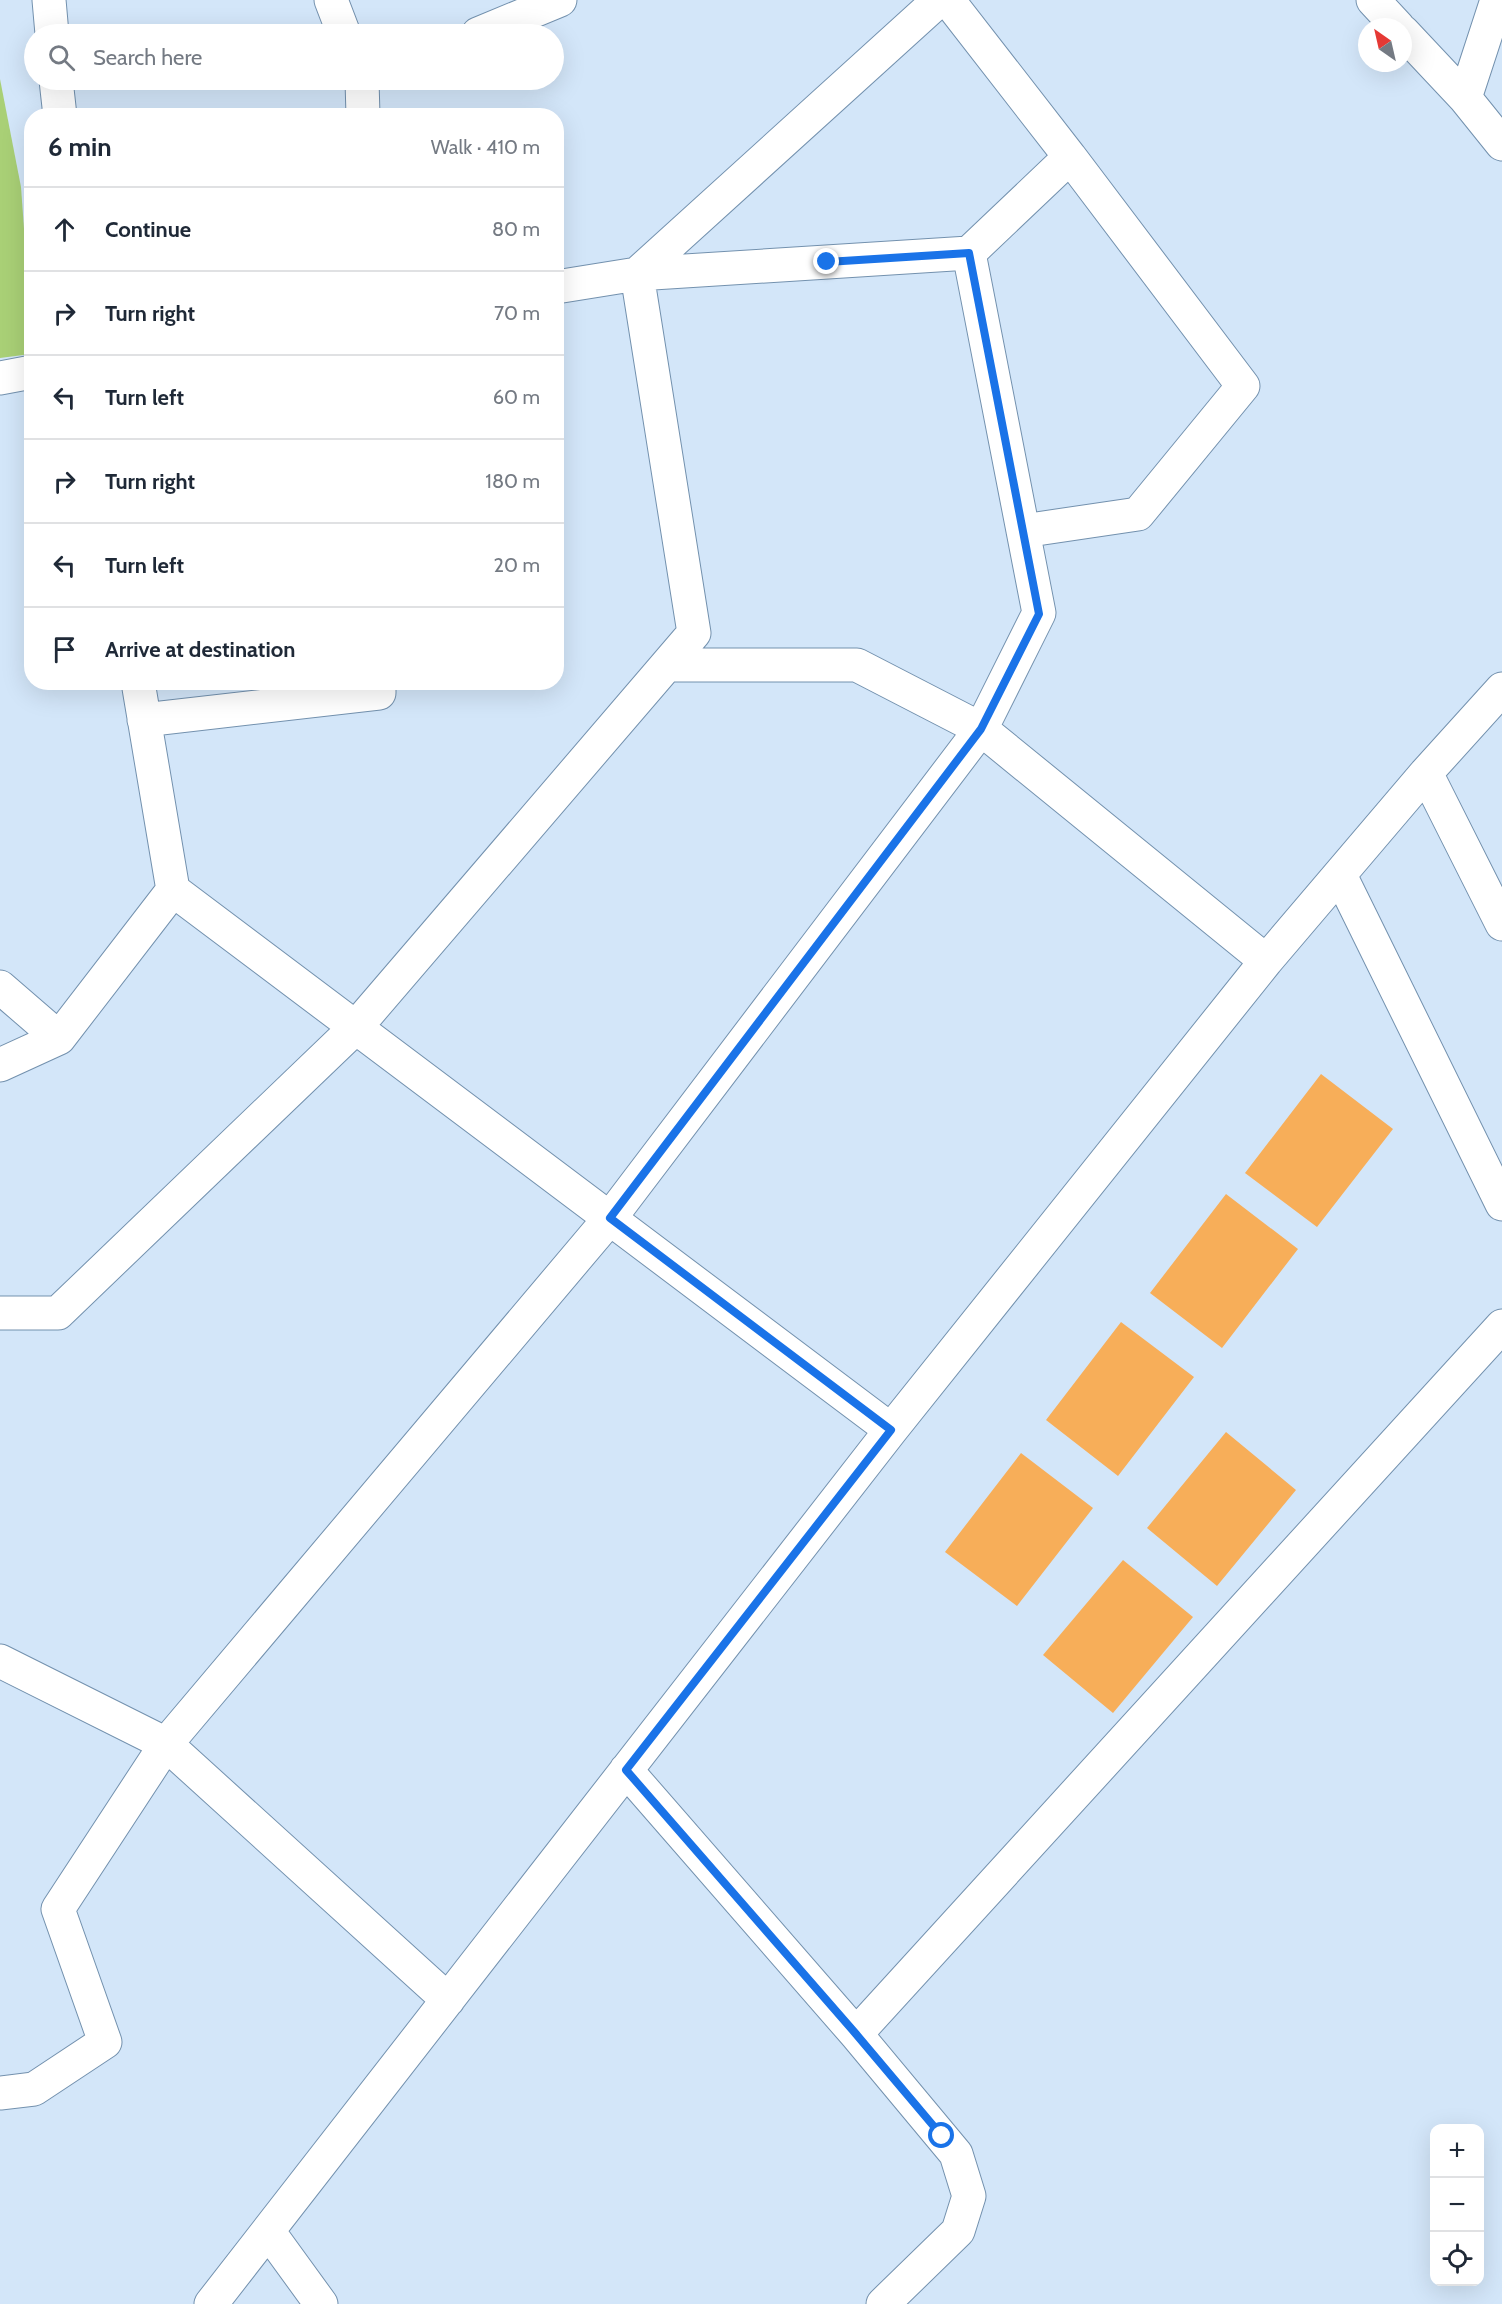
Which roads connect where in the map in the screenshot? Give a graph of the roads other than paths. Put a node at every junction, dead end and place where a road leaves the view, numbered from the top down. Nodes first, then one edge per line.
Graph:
1 (49, 0) edge
2 (331, 0) edge
3 (560, 0) edge
4 (939, 0) edge
5 (948, 0) edge
6 (1373, 0) edge
7 (1497, 0) edge
8 (1390, 18) edge
9 (51, 24) edge
10 (340, 24) edge
11 (502, 24) edge
12 (1412, 42) edge
13 (57, 90) edge
14 (365, 90) edge
15 (1465, 98) junction
16 (59, 108) edge
17 (364, 108) edge
18 (1502, 144) edge
19 (1071, 157) junction
20 (969, 253) junction
21 (637, 274) junction
22 (564, 286) edge
23 (24, 374) edge
24 (0, 378) edge
25 (1023, 531) junction
26 (667, 665) junction
27 (1502, 689) edge
28 (139, 690) edge
29 (379, 690) edge
30 (144, 720) junction
31 (981, 729) junction
32 (1426, 773) junction
33 (1340, 875) junction
34 (173, 890) junction
35 (1502, 924) edge
36 (1266, 961) junction
37 (0, 987) edge
38 (356, 1027) junction
39 (59, 1038) junction
40 (0, 1065) edge
41 (1502, 1204) edge
42 (610, 1218) junction
43 (0, 1313) edge
44 (1502, 1326) edge
45 (891, 1430) junction
46 (0, 1661) edge
47 (166, 1744) junction
48 (626, 1770) junction
49 (448, 2000) junction
50 (856, 2034) junction
51 (0, 2093) edge
52 (268, 2230) junction
53 (211, 2304) edge
54 (321, 2304) edge
55 (883, 2304) edge

1 - 9 street
2 - 10 street
3 - 11 street
4 - 21 street
5 - 19 street
6 - 8 street
7 - 15 street
12 - 15 street
13 - 16 street
14 - 17 street
15 - 18 street
19 - 20 street
19 - 25 street
20 - 21 street
20 - 25 street
21 - 22 street
21 - 26 street
23 - 24 street
25 - 31 street
26 - 31 street
26 - 38 street
27 - 32 street
28 - 30 street
29 - 30 street
30 - 34 street
31 - 36 street
31 - 42 street
32 - 33 street
32 - 35 street
33 - 36 street
33 - 41 street
34 - 38 street
34 - 39 street
36 - 45 street
37 - 39 street
38 - 42 street
38 - 43 street
39 - 40 street
42 - 45 street
42 - 47 street
44 - 50 street
45 - 48 street
46 - 47 street
47 - 49 street
47 - 51 street
48 - 49 street
48 - 50 street
49 - 52 street
50 - 55 street
52 - 53 street
52 - 54 street

